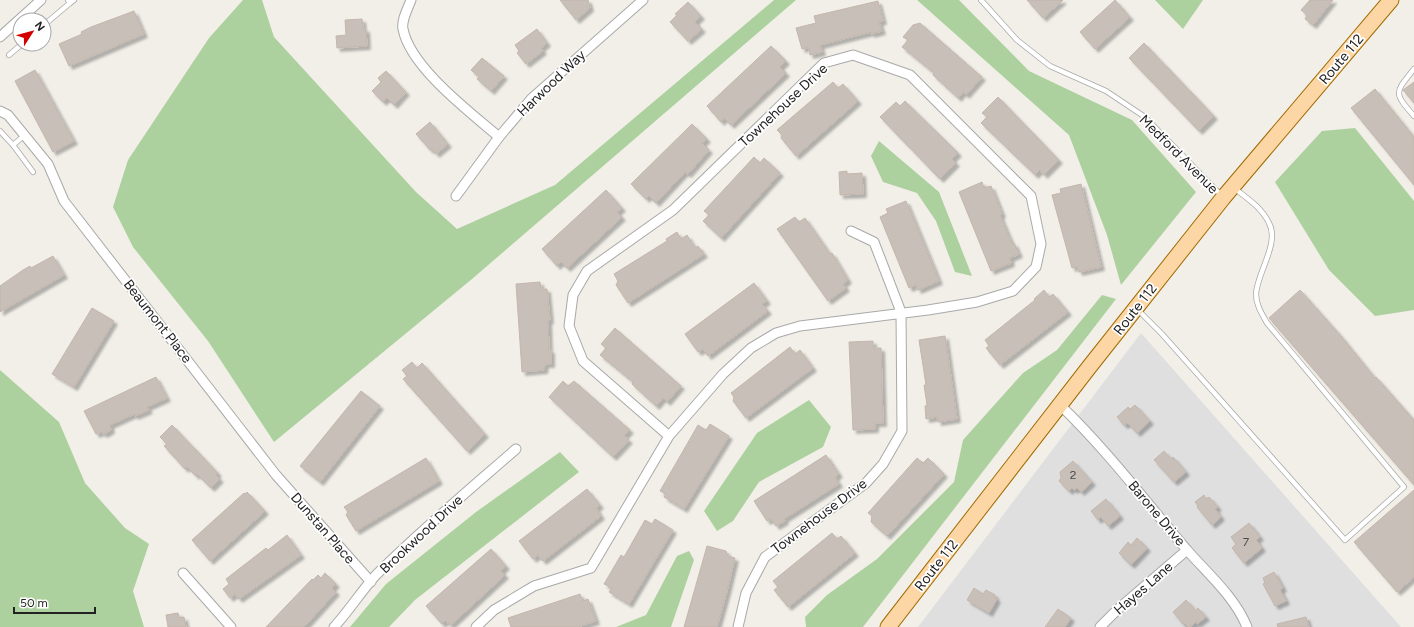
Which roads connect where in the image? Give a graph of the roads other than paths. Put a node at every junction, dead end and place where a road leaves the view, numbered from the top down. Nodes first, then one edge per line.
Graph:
1 (41, 0) edge
2 (411, 0) edge
3 (643, 0) edge
4 (981, 0) edge
5 (1391, 0) edge
6 (71, 1) edge
7 (52, 18) edge
8 (0, 37) edge
9 (13, 52) edge
10 (9, 55) dead end
11 (1414, 69) edge
12 (0, 111) edge
13 (1414, 116) edge
14 (0, 131) edge
15 (25, 135) junction
16 (499, 137) junction
17 (13, 145) junction
18 (34, 172) dead end
19 (1228, 192) junction
20 (456, 196) dead end
21 (851, 231) dead end
22 (1136, 308) junction
23 (900, 312) junction
24 (1060, 405) junction
25 (669, 436) junction
26 (516, 449) dead end
27 (276, 475) joint
28 (1187, 550) junction
29 (183, 573) dead end
30 (371, 582) junction
31 (231, 627) edge
32 (334, 627) edge
33 (476, 627) edge
34 (738, 627) edge
35 (888, 627) edge
36 (1100, 627) edge
37 (1247, 627) edge

1 - 8 street
2 - 16 street
3 - 16 street, Harwood Way
4 - 19 lane, Medford Avenue
5 - 19 main road, Route 112
6 - 7 lane
9 - 10 lane
11 - 13 lane
12 - 15 street, Beaumont Place
14 - 17 lane
15 - 17 lane
15 - 27 street, Beaumont Place
16 - 20 street, Harwood Way
17 - 18 lane
19 - 22 main road, Route 112
19 - 22 lane, Medford Avenue
21 - 23 street
22 - 24 main road, Route 112
23 - 25 street, Townehouse Drive
23 - 25 street, Townehouse Drive
23 - 34 street, Townehouse Drive
24 - 28 street, Barone Drive
24 - 35 main road, Route 112
25 - 33 street, Townehouse Drive
26 - 30 street, Brookwood Drive
27 - 30 street, Dunstan Place
28 - 36 street, Hayes Lane
28 - 37 street, Barone Drive
29 - 31 street
30 - 32 street, Brookwood Drive

